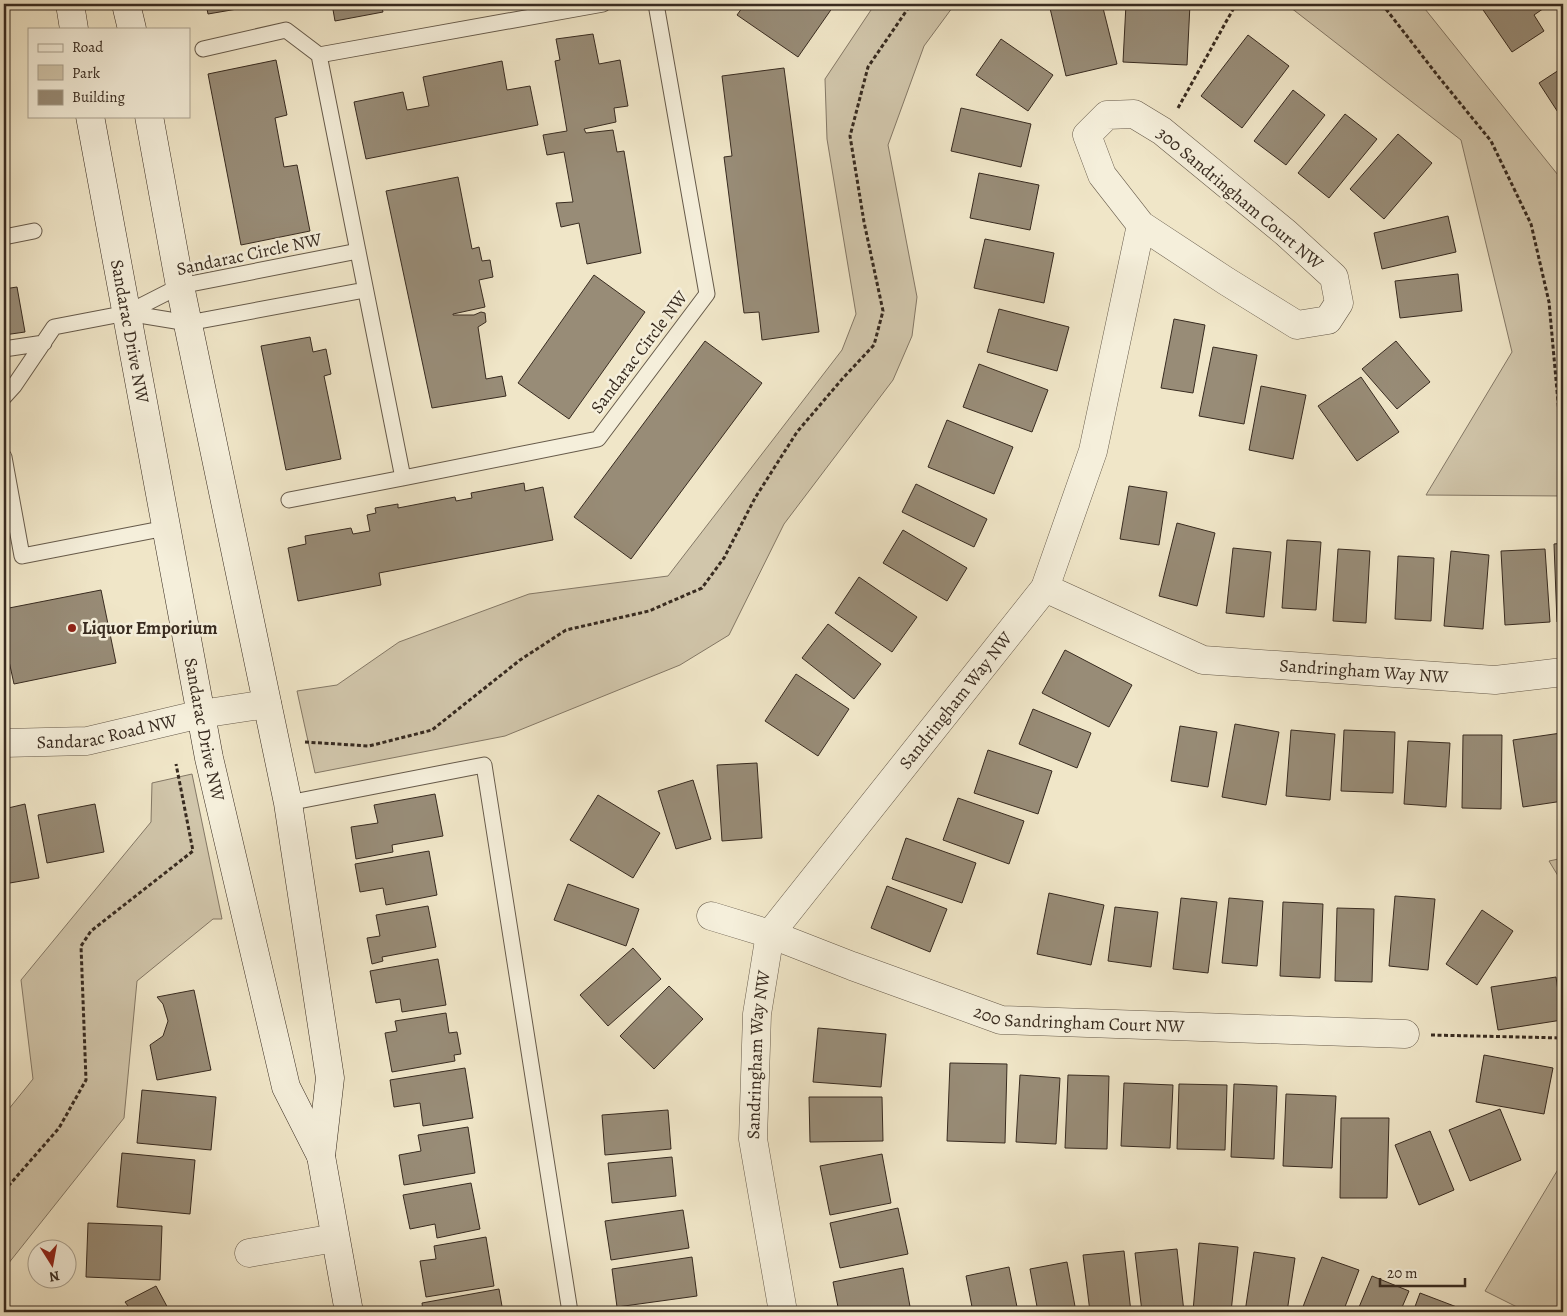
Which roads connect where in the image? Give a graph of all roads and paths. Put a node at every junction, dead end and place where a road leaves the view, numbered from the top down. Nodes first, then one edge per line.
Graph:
1 (70, 4) edge
2 (126, 4) edge
3 (603, 4) edge
4 (656, 4) edge
5 (911, 4) edge
6 (1236, 4) edge
7 (1382, 4) edge
8 (74, 28) edge
9 (132, 28) edge
10 (203, 49) dead end
11 (319, 55) junction
12 (90, 118) edge
13 (149, 118) edge
14 (1162, 131) junction
15 (1141, 225) junction
16 (34, 231) dead end
17 (4, 237) edge
18 (358, 251) junction
19 (180, 286) junction
20 (366, 290) junction
21 (127, 313) junction
22 (188, 323) junction
23 (44, 343) junction
24 (4, 349) edge
25 (9, 387) edge
26 (4, 398) edge
27 (1563, 420) edge
28 (4, 457) edge
29 (403, 478) junction
30 (289, 500) dead end
31 (166, 528) junction
32 (1045, 588) junction
33 (1563, 672) edge
34 (267, 704) junction
35 (201, 714) junction
36 (297, 741) dead end
37 (4, 743) edge
38 (176, 764) dead end
39 (288, 803) junction
40 (712, 916) dead end
41 (770, 934) junction
42 (1405, 1034) joint
43 (1563, 1038) edge
44 (321, 1156) junction
45 (4, 1191) edge
46 (335, 1238) junction
47 (249, 1253) dead end
48 (348, 1312) edge
49 (570, 1312) edge
50 (783, 1312) edge

1 - 8 street
2 - 9 street
3 - 11 lane
4 - 29 lane, Sandarac Circle NW
5 - 36 path
6 - 14 path
7 - 27 path
10 - 11 lane
11 - 18 lane
12 - 21 street, Sandarac Drive NW
13 - 19 street, Sandarac Drive NW
14 - 15 street, 300 Sandringham Court NW
14 - 15 street, 300 Sandringham Court NW
15 - 32 street
16 - 17 lane
18 - 19 lane, Sandarac Circle NW
18 - 20 lane
19 - 21 lane, Sandarac Circle NW
19 - 22 street, Sandarac Drive NW
20 - 22 lane
20 - 29 lane
21 - 22 lane
21 - 23 lane
21 - 31 street, Sandarac Drive NW
22 - 34 street, Sandarac Drive NW
23 - 24 lane
23 - 25 lane
25 - 26 lane
28 - 31 lane
29 - 30 lane, Sandarac Circle NW
31 - 35 street, Sandarac Drive NW
32 - 33 street, Sandringham Way NW
32 - 41 street, Sandringham Way NW
34 - 35 street, Sandarac Road NW
34 - 39 street, Sandarac Drive NW
35 - 37 street, Sandarac Road NW
35 - 44 street, Sandarac Drive NW
38 - 45 path
39 - 44 street, Sandarac Drive NW
39 - 49 lane
40 - 41 street, 200 Sandringham Court NW
41 - 42 street, 200 Sandringham Court NW
41 - 50 street, Sandringham Way NW
42 - 43 path
44 - 46 street, Sandarac Drive NW
46 - 47 street
46 - 48 street, Sandarac Drive NW

